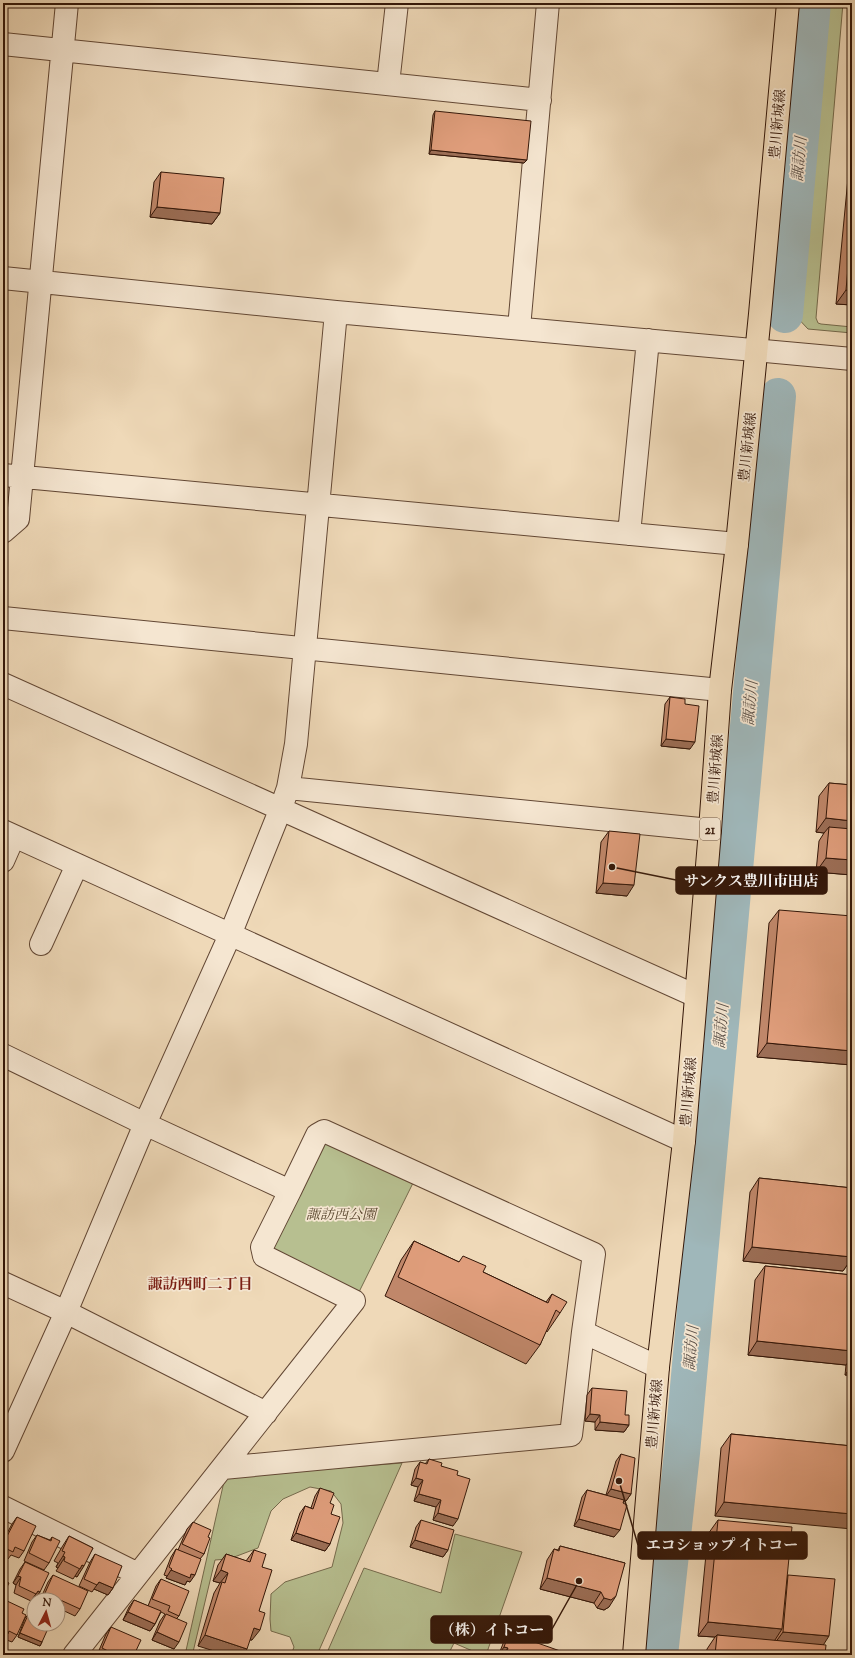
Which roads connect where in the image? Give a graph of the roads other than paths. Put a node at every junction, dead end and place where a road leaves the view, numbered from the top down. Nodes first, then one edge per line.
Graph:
1 (67, 3) edge
2 (396, 3) edge
3 (548, 3) edge
4 (788, 3) edge
5 (3, 44) edge
6 (63, 49) junction
7 (388, 84) junction
8 (540, 100) junction
9 (3, 278) edge
10 (41, 282) junction
11 (336, 312) junction
12 (519, 328) junction
13 (648, 340) junction
14 (756, 350) junction
15 (852, 359) edge
16 (12, 476) edge
17 (318, 505) junction
18 (3, 532) edge
19 (629, 534) junction
20 (737, 544) junction
21 (3, 618) edge
22 (305, 648) junction
23 (3, 684) edge
24 (720, 690) junction
25 (288, 788) junction
26 (281, 808) junction
27 (710, 830) junction
28 (8, 834) edge
29 (3, 861) edge
30 (78, 865) junction
31 (230, 935) junction
32 (41, 944) dead end
33 (696, 996) junction
34 (3, 1054) edge
35 (145, 1124) junction
36 (684, 1141) junction
37 (290, 1191) junction
38 (3, 1282) edge
39 (66, 1312) junction
40 (583, 1332) junction
41 (658, 1367) junction
42 (266, 1413) junction
43 (3, 1451) edge
44 (223, 1468) junction
45 (3, 1507) edge
46 (138, 1574) junction
47 (74, 1655) edge
48 (634, 1655) edge

1 - 6 street
2 - 7 street
3 - 8 street
4 - 14 main road, 豊川新城線 / 21
5 - 6 street
6 - 7 street
6 - 10 street
7 - 8 street
8 - 12 street
9 - 10 street
10 - 11 street
10 - 16 street
11 - 12 street
11 - 17 street
12 - 13 street
13 - 14 street
13 - 19 street
14 - 15 street
14 - 20 main road, 豊川新城線 / 21
16 - 17 street
16 - 18 street
17 - 19 street
17 - 22 street
19 - 20 street
20 - 24 main road, 豊川新城線 / 21
21 - 22 street
22 - 24 street
22 - 25 street
23 - 26 street
24 - 27 main road, 豊川新城線 / 21
25 - 26 street
25 - 27 street
26 - 31 street
26 - 33 street
27 - 33 main road, 豊川新城線 / 21
28 - 29 street
28 - 30 street
30 - 31 street
30 - 32 street
31 - 35 street
31 - 36 street
33 - 36 main road, 豊川新城線 / 21
34 - 35 street
35 - 37 street
35 - 39 street
36 - 41 main road, 豊川新城線 / 21
37 - 40 street
37 - 42 street
38 - 39 street
39 - 42 street
39 - 43 street
40 - 41 street
40 - 44 street
41 - 48 main road, 豊川新城線 / 21
42 - 44 street
44 - 46 street
45 - 46 street
46 - 47 street

